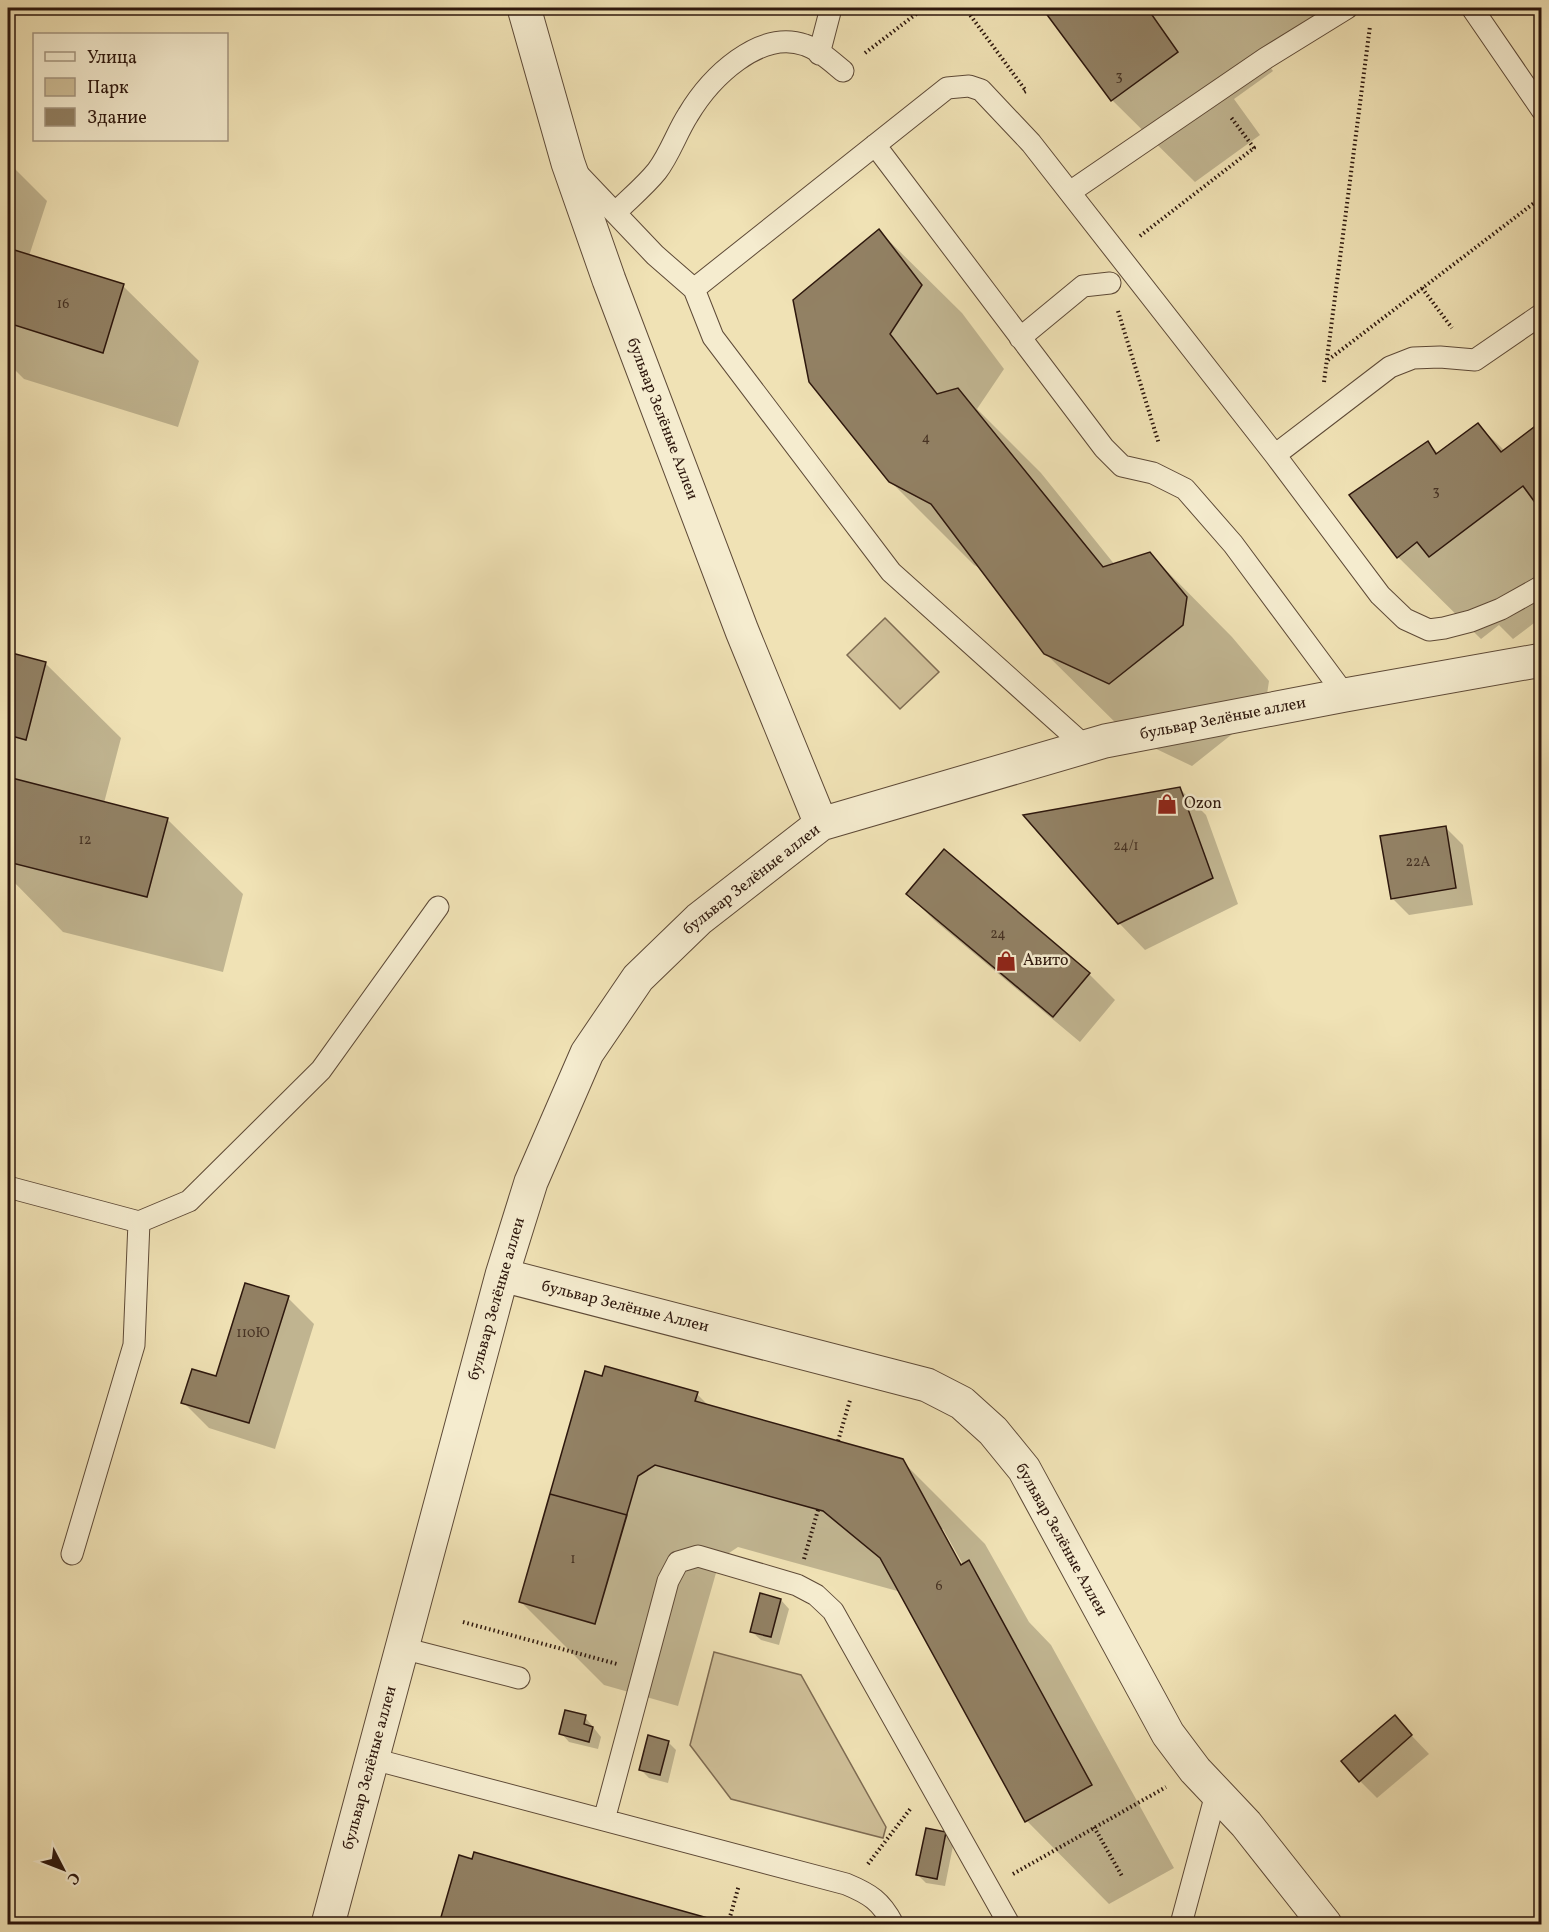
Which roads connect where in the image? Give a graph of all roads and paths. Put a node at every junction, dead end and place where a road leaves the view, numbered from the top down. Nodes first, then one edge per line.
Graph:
1 (524, 8) edge
2 (831, 8) edge
3 (924, 8) edge
4 (965, 8) edge
5 (1347, 8) edge
6 (1472, 8) edge
7 (1371, 19) dead end
8 (819, 54) junction
9 (843, 71) joint
10 (1001, 110) junction
11 (1542, 110) edge
12 (875, 145) junction
13 (568, 164) junction
14 (1070, 192) junction
15 (1542, 197) edge
16 (615, 213) junction
17 (1110, 283) joint
18 (1422, 288) junction
19 (694, 290) junction
20 (1542, 314) edge
21 (1020, 338) junction
22 (1475, 360) junction
23 (1327, 361) junction
24 (1332, 410) junction
25 (1275, 455) junction
26 (1170, 482) junction
27 (1542, 586) edge
28 (1542, 660) edge
29 (1345, 695) junction
30 (1086, 747) junction
31 (821, 824) junction
32 (438, 907) dead end
33 (8, 1187) edge
34 (139, 1222) junction
35 (502, 1275) junction
36 (859, 1367) junction
37 (838, 1441) dead end
38 (818, 1510) dead end
39 (72, 1554) dead end
40 (797, 1585) junction
41 (463, 1622) dead end
42 (402, 1648) junction
43 (644, 1671) junction
44 (519, 1678) dead end
45 (373, 1759) junction
46 (1205, 1782) junction
47 (930, 1784) junction
48 (604, 1820) junction
49 (1094, 1827) junction
50 (746, 1858) junction
51 (1122, 1876) dead end
52 (850, 1886) junction
53 (988, 1888) junction
54 (328, 1924) edge
55 (728, 1924) edge
56 (893, 1924) edge
57 (1009, 1924) edge
58 (1181, 1924) edge
59 (1325, 1924) edge

1 - 13 street, бульвар Зелёные Аллеи
2 - 8 lane
3 - 9 path
4 - 10 path
5 - 14 lane
6 - 11 lane
7 - 23 path
8 - 9 lane
8 - 16 lane
10 - 12 lane
10 - 14 lane
12 - 19 lane
12 - 21 lane
13 - 16 lane
13 - 31 street, бульвар Зелёные Аллеи
14 - 25 lane
15 - 18 path
16 - 19 lane
17 - 21 lane
17 - 26 path
18 - 22 path
18 - 23 path
19 - 30 lane
20 - 22 lane
21 - 26 lane
22 - 24 lane
23 - 24 path
24 - 25 lane
25 - 27 lane
26 - 29 lane
28 - 29 street, бульвар Зелёные аллеи
29 - 30 street, бульвар Зелёные аллеи
30 - 31 street, бульвар Зелёные аллеи
31 - 35 street, бульвар Зелёные аллеи
32 - 34 lane
33 - 34 lane
34 - 39 lane
35 - 36 street, бульвар Зелёные Аллеи
35 - 42 street, бульвар Зелёные аллеи
36 - 37 path
36 - 46 street, бульвар Зелёные Аллеи
38 - 40 path
40 - 43 lane
40 - 47 lane
41 - 43 path
42 - 44 lane
42 - 45 street, бульвар Зелёные аллеи
43 - 48 lane
45 - 48 lane
45 - 54 street, бульвар Зелёные аллеи
46 - 49 path
46 - 58 lane
46 - 59 street, бульвар Зелёные Аллеи
47 - 52 path
47 - 53 lane
48 - 50 lane
49 - 51 path
49 - 53 path
50 - 52 lane
50 - 55 path
52 - 56 lane
53 - 57 lane

